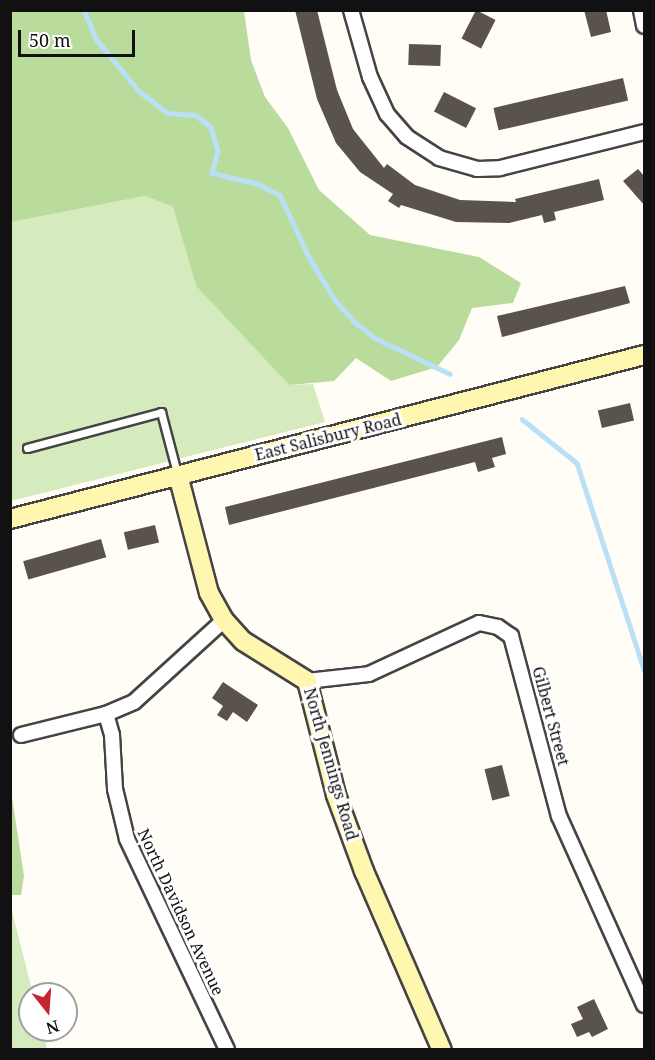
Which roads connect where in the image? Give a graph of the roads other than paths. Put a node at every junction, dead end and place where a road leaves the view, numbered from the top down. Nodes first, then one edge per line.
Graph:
1 (641, 10) edge
2 (354, 11) edge
3 (645, 26) edge
4 (645, 132) edge
5 (645, 355) edge
6 (27, 448) dead end
7 (178, 476) junction
8 (10, 519) edge
9 (224, 620) junction
10 (307, 681) junction
11 (106, 714) junction
12 (21, 735) dead end
13 (645, 1005) edge
14 (226, 1050) edge
15 (442, 1050) edge

1 - 3 street
2 - 4 street
5 - 7 street, East Salisbury Road
6 - 7 lane
7 - 8 street, East Salisbury Road
7 - 9 street, North Jennings Road
9 - 10 street, North Jennings Road
9 - 11 street
10 - 13 street, Gilbert Street
10 - 15 street, North Jennings Road
11 - 12 street
11 - 14 street, North Davidson Avenue

